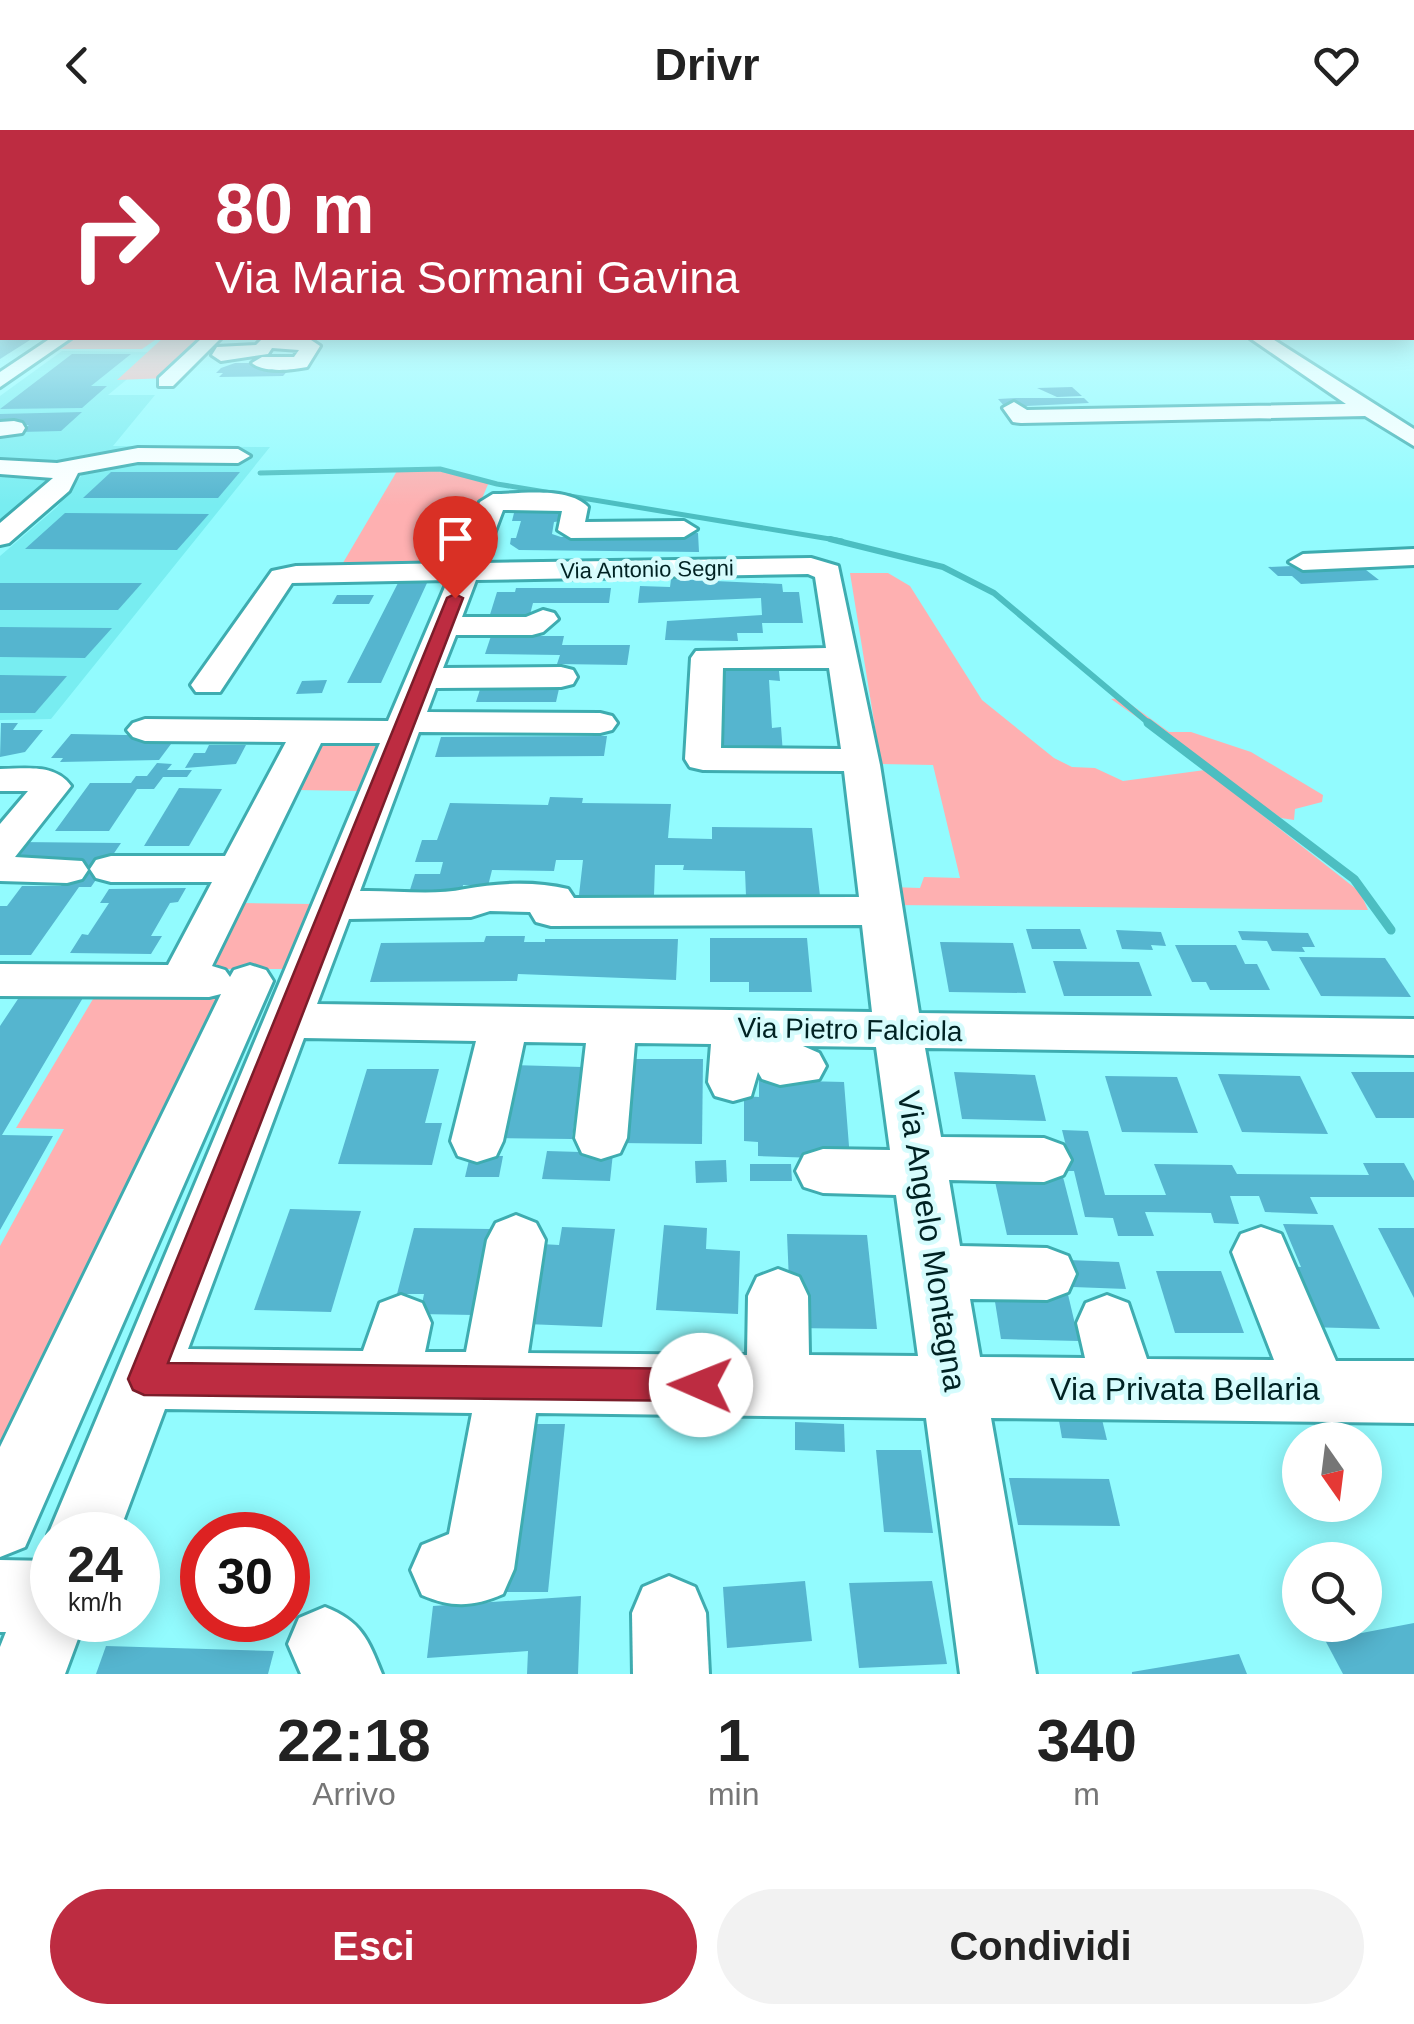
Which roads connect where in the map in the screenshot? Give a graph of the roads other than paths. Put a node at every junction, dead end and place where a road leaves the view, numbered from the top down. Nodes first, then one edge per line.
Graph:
1 (29, 361) edge
2 (196, 361) edge
3 (301, 361) edge
4 (1297, 361) edge
5 (262, 363) dead end
6 (166, 382) dead end
7 (7, 386) edge
8 (1014, 408) dead end
9 (1394, 419) edge
10 (238, 456) dead end
11 (0, 467) edge
12 (60, 470) junction
13 (684, 529) dead end
14 (0, 537) edge
15 (1414, 558) edge
16 (1304, 562) dead end
17 (466, 571) junction
18 (828, 572) joint
19 (542, 619) dead end
20 (444, 626) junction
21 (843, 658) junction
22 (561, 678) dead end
23 (208, 685) dead end
24 (451, 685) junction
25 (403, 727) junction
26 (593, 727) dead end
27 (145, 730) dead end
28 (308, 732) junction
29 (860, 760) junction
30 (0, 780) edge
31 (2, 865) edge
32 (111, 869) dead end
33 (239, 869) junction
34 (67, 870) dead end
35 (333, 904) junction
36 (881, 912) junction
37 (182, 981) junction
38 (6, 989) edge
39 (280, 994) junction
40 (504, 1024) junction
41 (612, 1026) junction
42 (898, 1030) junction
43 (1414, 1037) edge
44 (772, 1041) junction
45 (733, 1082) dead end
46 (601, 1138) dead end
47 (477, 1141) dead end
48 (1041, 1146) dead end
49 (918, 1154) junction
50 (822, 1171) dead end
51 (516, 1240) dead end
52 (1262, 1252) dead end
53 (938, 1272) junction
54 (1046, 1274) dead end
55 (778, 1296) dead end
56 (1107, 1324) dead end
57 (144, 1379) junction
58 (500, 1383) junction
59 (778, 1386) junction
60 (956, 1387) junction
61 (1124, 1389) junction
62 (1317, 1390) junction
63 (1414, 1392) edge
64 (91, 1512) edge
65 (0, 1522) edge
66 (446, 1570) dead end
67 (0, 1596) edge
68 (30, 1597) edge
69 (40, 1642) edge
70 (27, 1674) edge
71 (998, 1674) edge

1 - 7 street
2 - 6 street
3 - 5 street
4 - 9 street
8 - 9 street
10 - 12 street
11 - 12 street
12 - 14 street
13 - 17 street
15 - 16 street
17 - 18 street, Via Antonio Segni
17 - 20 street
17 - 23 street
18 - 21 street, Via Angelo Montagna
19 - 20 street
20 - 24 street
21 - 29 street, Via Angelo Montagna
21 - 29 street
22 - 24 street
24 - 25 street
25 - 26 street
25 - 28 street
25 - 35 street
27 - 28 street
28 - 33 street
29 - 36 street, Via Angelo Montagna
30 - 31 street
31 - 34 street
32 - 33 street
33 - 37 street
35 - 36 street
35 - 39 street
36 - 42 street, Via Angelo Montagna
37 - 38 street, Via Pietro Falciola
37 - 39 street, Via Pietro Falciola
39 - 40 street, Via Pietro Falciola
39 - 57 street
39 - 65 street
40 - 41 street, Via Pietro Falciola
40 - 47 street
41 - 44 street, Via Pietro Falciola
41 - 46 street
42 - 43 street, Via Pietro Falciola
42 - 44 street, Via Pietro Falciola
42 - 49 street, Via Angelo Montagna
44 - 45 street
48 - 49 street
49 - 50 street
49 - 53 street, Via Angelo Montagna
51 - 58 street
52 - 62 street
53 - 54 street
53 - 60 street, Via Angelo Montagna
55 - 59 street
56 - 61 street
57 - 58 street, Via Privata Bellaria
57 - 64 street
58 - 59 street, Via Privata Bellaria
58 - 66 street
59 - 60 street, Via Privata Bellaria
60 - 61 street, Via Privata Bellaria
60 - 71 street, Via Angelo Montagna
61 - 62 street, Via Privata Bellaria
62 - 63 street, Via Privata Bellaria
67 - 68 street
69 - 70 street

